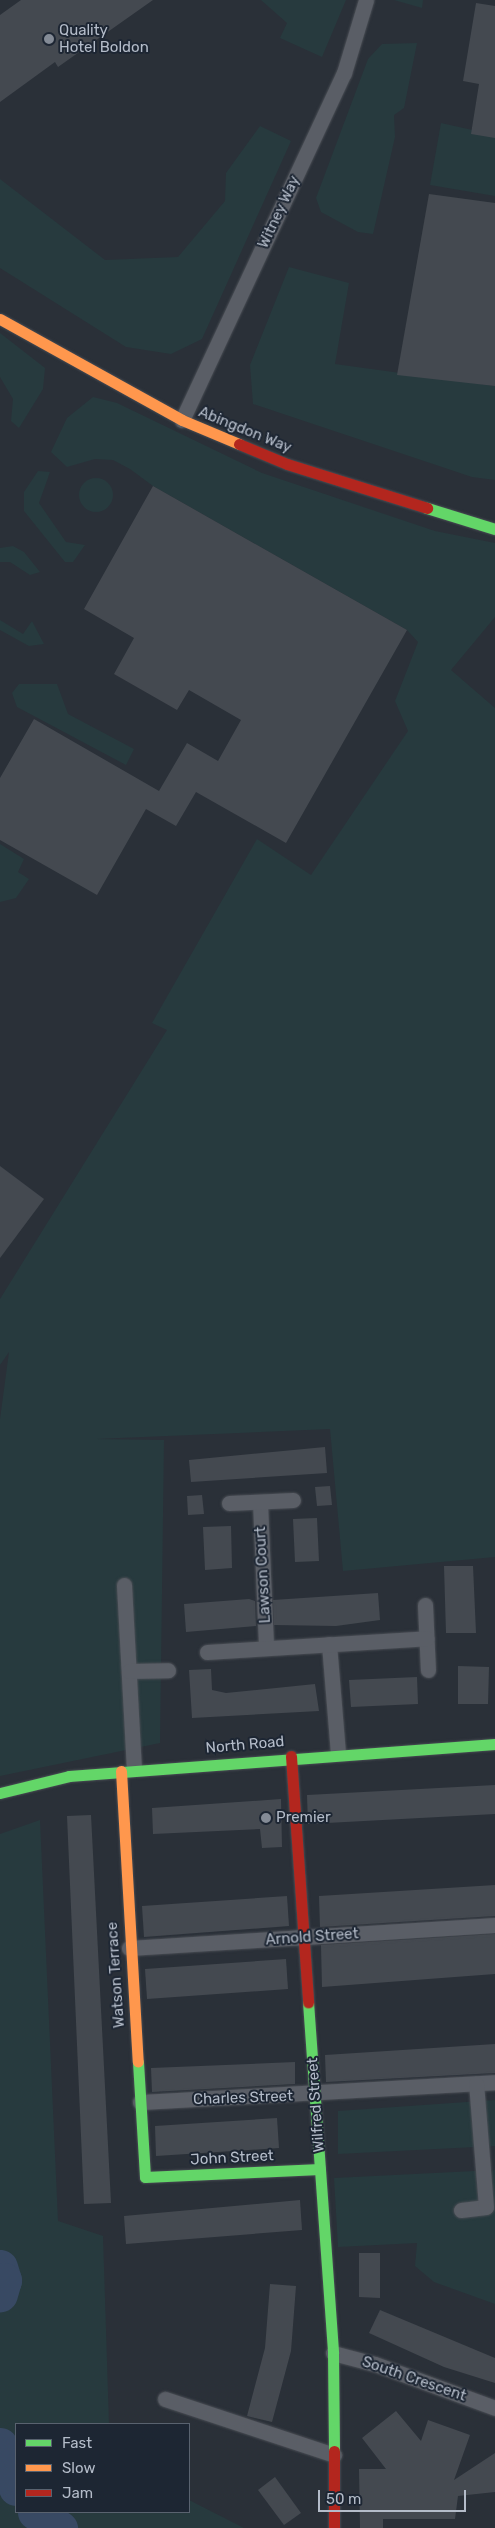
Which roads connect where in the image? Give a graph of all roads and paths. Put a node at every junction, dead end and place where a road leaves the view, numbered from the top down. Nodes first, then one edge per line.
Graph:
1 (366, 0) edge
2 (0, 319) edge
3 (182, 420) junction
4 (495, 529) edge
5 (293, 1500) dead end
6 (260, 1502) junction
7 (229, 1503) dead end
8 (124, 1584) dead end
9 (425, 1604) dead end
10 (427, 1638) junction
11 (329, 1644) junction
12 (266, 1648) junction
13 (207, 1652) dead end
14 (168, 1670) dead end
15 (428, 1670) dead end
16 (129, 1671) junction
17 (495, 1744) edge
18 (338, 1753) junction
19 (291, 1756) junction
20 (127, 1770) junction
21 (0, 1793) edge
22 (495, 1925) edge
23 (305, 1938) junction
24 (129, 1948) junction
25 (495, 2082) edge
26 (476, 2083) junction
27 (315, 2095) junction
28 (140, 2102) junction
29 (320, 2169) junction
30 (145, 2177) joint
31 (490, 2207) edge
32 (461, 2210) dead end
33 (333, 2353) junction
34 (166, 2399) dead end
35 (495, 2408) edge
36 (334, 2455) junction
37 (334, 2528) edge

1 - 3 street, Witney Way
2 - 3 street, Abingdon Way
3 - 4 street, Abingdon Way
5 - 6 street
6 - 7 street
6 - 12 street, Lawson Court
8 - 16 street
9 - 10 street
10 - 11 street
10 - 15 street
11 - 12 street
11 - 18 street
12 - 13 street
14 - 16 street
16 - 20 street
17 - 18 street, North Road
18 - 19 street, North Road
19 - 20 street, North Road
19 - 23 street, Wilfred Street
20 - 21 street, North Road
20 - 24 street, Watson Terrace
22 - 23 street, Arnold Street
23 - 24 street, Arnold Street
23 - 27 street, Wilfred Street
24 - 28 street, Watson Terrace
25 - 26 street, Charles Street
26 - 27 street, Charles Street
26 - 31 street
27 - 28 street, Charles Street
27 - 29 street, Wilfred Street
28 - 30 street, Watson Terrace
29 - 30 street, John Street
29 - 33 street, Wilfred Street
31 - 32 street
33 - 35 street, South Crescent
33 - 36 street, Wilfred Street
34 - 36 street
36 - 37 street, Wilfred Street

